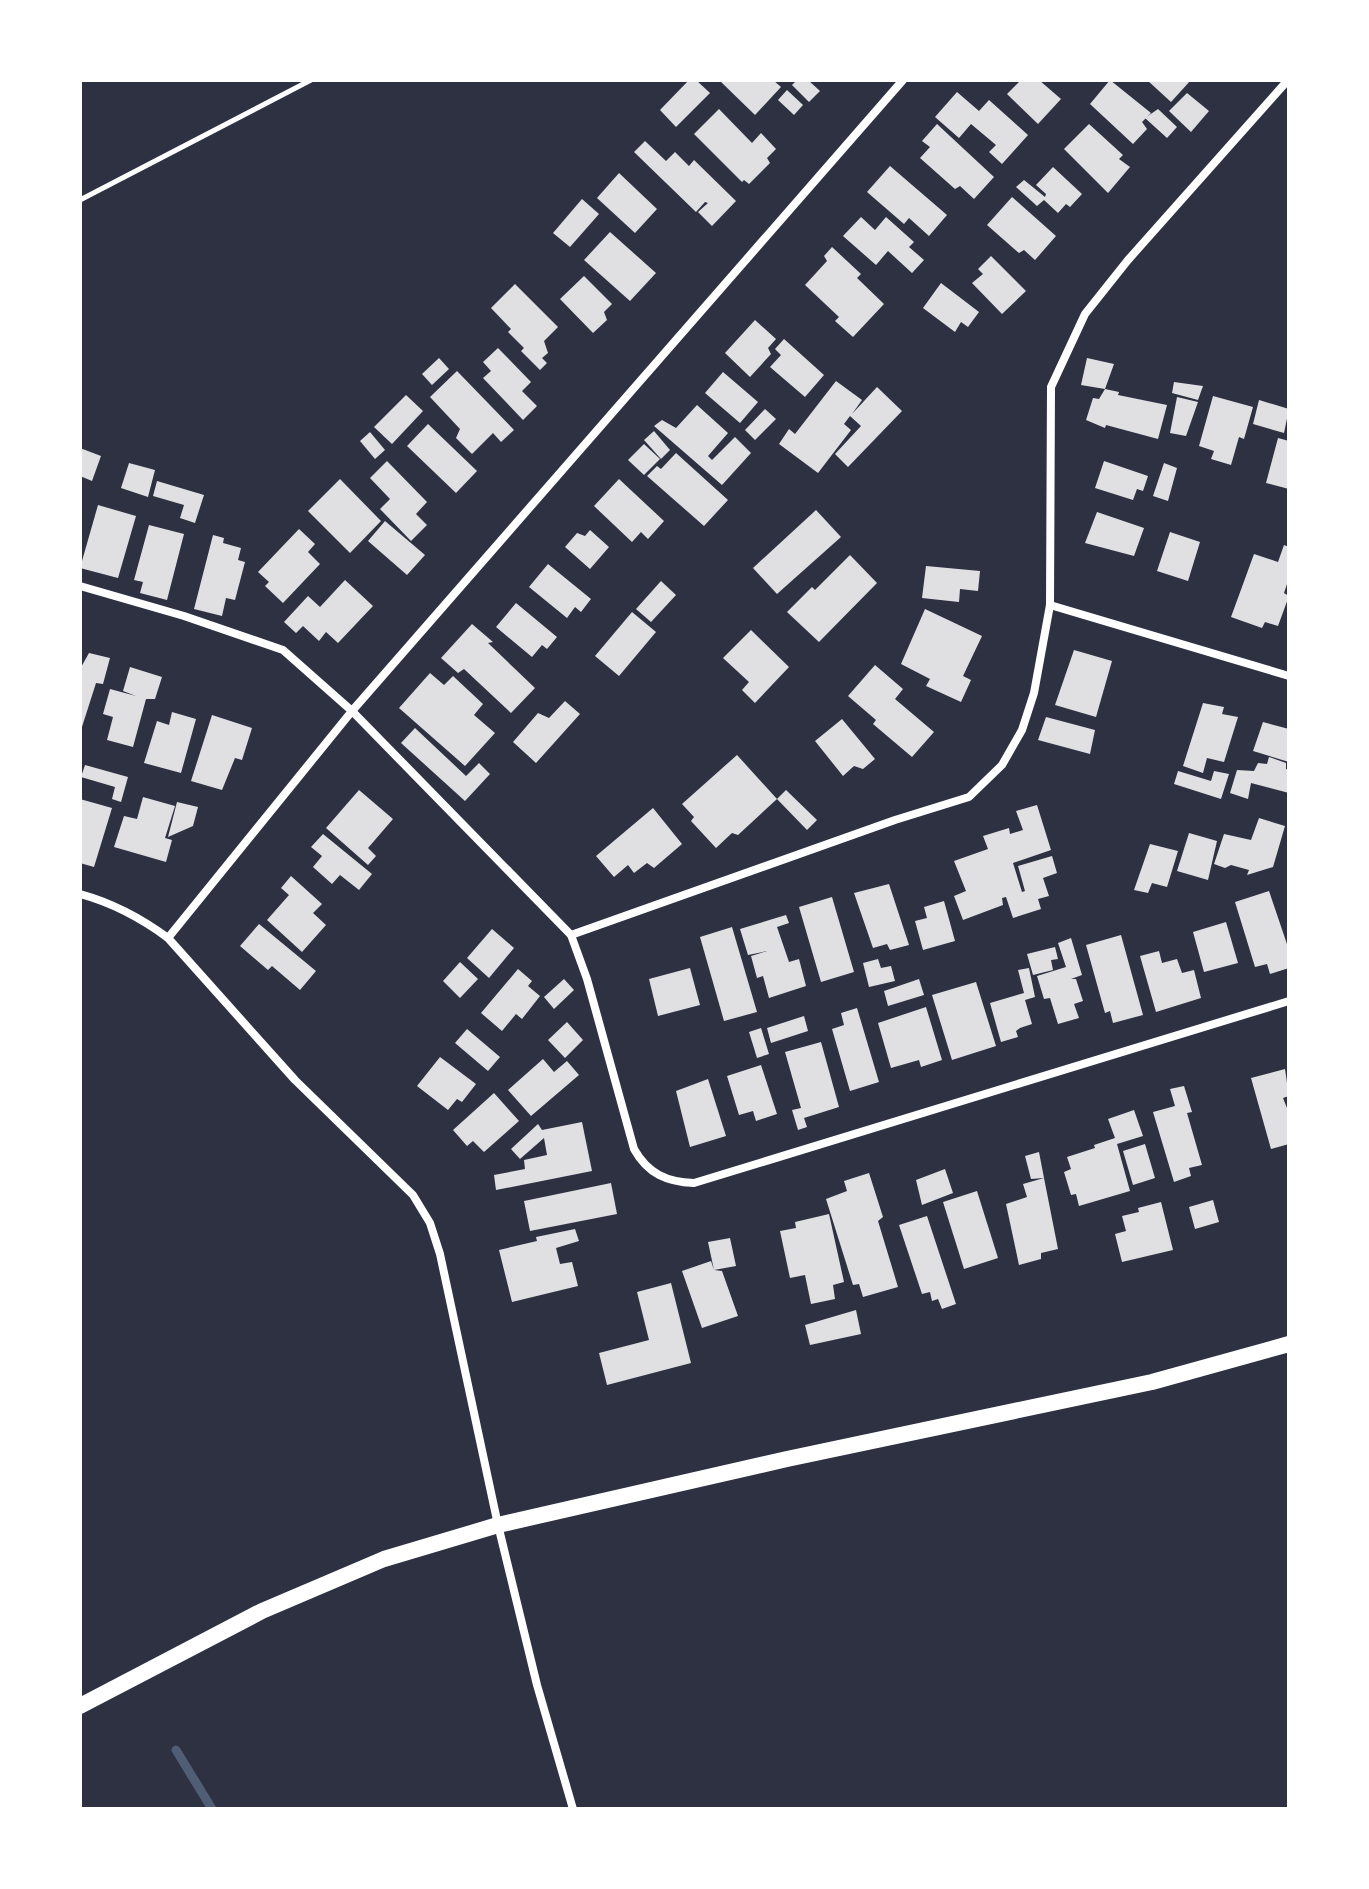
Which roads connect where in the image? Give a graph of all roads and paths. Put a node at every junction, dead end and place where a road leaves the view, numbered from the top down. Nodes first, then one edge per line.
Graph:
1 (311, 80) edge
2 (903, 80) edge
3 (1288, 80) edge
4 (80, 200) edge
5 (80, 586) edge
6 (1050, 605) junction
7 (1289, 676) edge
8 (352, 711) junction
9 (80, 894) edge
10 (571, 935) junction
11 (168, 938) junction
12 (1289, 1001) edge
13 (1289, 1344) edge
14 (498, 1525) junction
15 (80, 1706) edge
16 (573, 1809) edge

1 - 4 path
2 - 8 street
3 - 6 street
5 - 8 street
6 - 7 street
6 - 10 street
8 - 10 street
8 - 11 street
9 - 11 street
10 - 12 street
11 - 14 street
13 - 14 main road
14 - 15 main road
14 - 16 street

